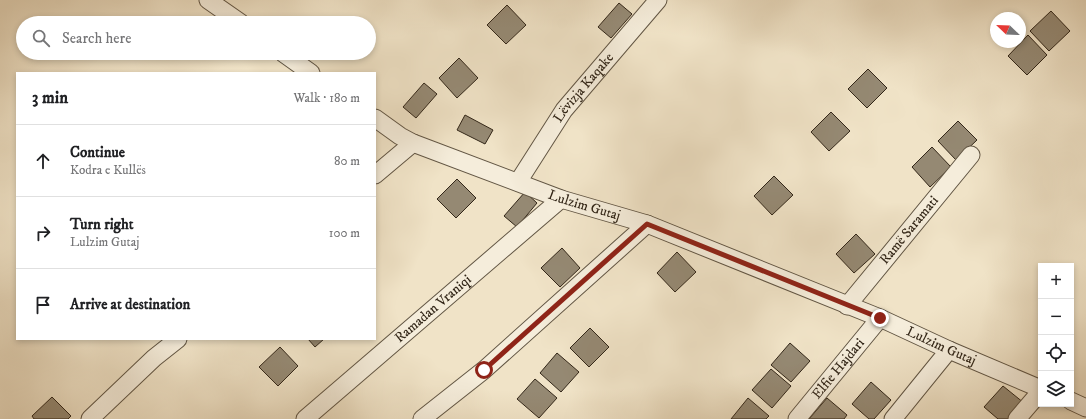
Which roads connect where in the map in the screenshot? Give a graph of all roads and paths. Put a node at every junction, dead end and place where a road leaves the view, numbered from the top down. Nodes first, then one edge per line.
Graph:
1 (658, 0) edge
2 (219, 3) edge
3 (233, 16) edge
4 (293, 60) edge
5 (310, 72) edge
6 (376, 119) edge
7 (413, 143) junction
8 (971, 155) dead end
9 (376, 174) edge
10 (518, 182) junction
11 (561, 199) junction
12 (647, 224) junction
13 (847, 306) junction
14 (880, 318) junction
15 (177, 340) edge
16 (949, 350) junction
17 (1038, 389) edge
18 (1038, 394) edge
19 (1074, 402) edge
20 (1086, 408) edge
21 (90, 419) edge
22 (305, 419) edge
23 (422, 419) edge
24 (797, 419) edge
25 (893, 419) edge
26 (1017, 419) edge

1 - 10 street, Lëvizja Kaqake
2 - 3 street
4 - 5 street
6 - 7 street, Lulzim Gutaj
7 - 9 street
7 - 10 street, Lulzim Gutaj
8 - 13 street, Ramë Saramati
10 - 11 street, Lulzim Gutaj
11 - 12 street, Lulzim Gutaj
11 - 22 street, Ramadan Vraniqi
12 - 13 street, Lulzim Gutaj
12 - 23 street
13 - 14 street, Lulzim Gutaj
14 - 16 street, Lulzim Gutaj
14 - 24 street, Elfie Hajdari
15 - 21 street
16 - 17 street, Lulzim Gutaj
16 - 25 street
18 - 26 street
19 - 20 street

